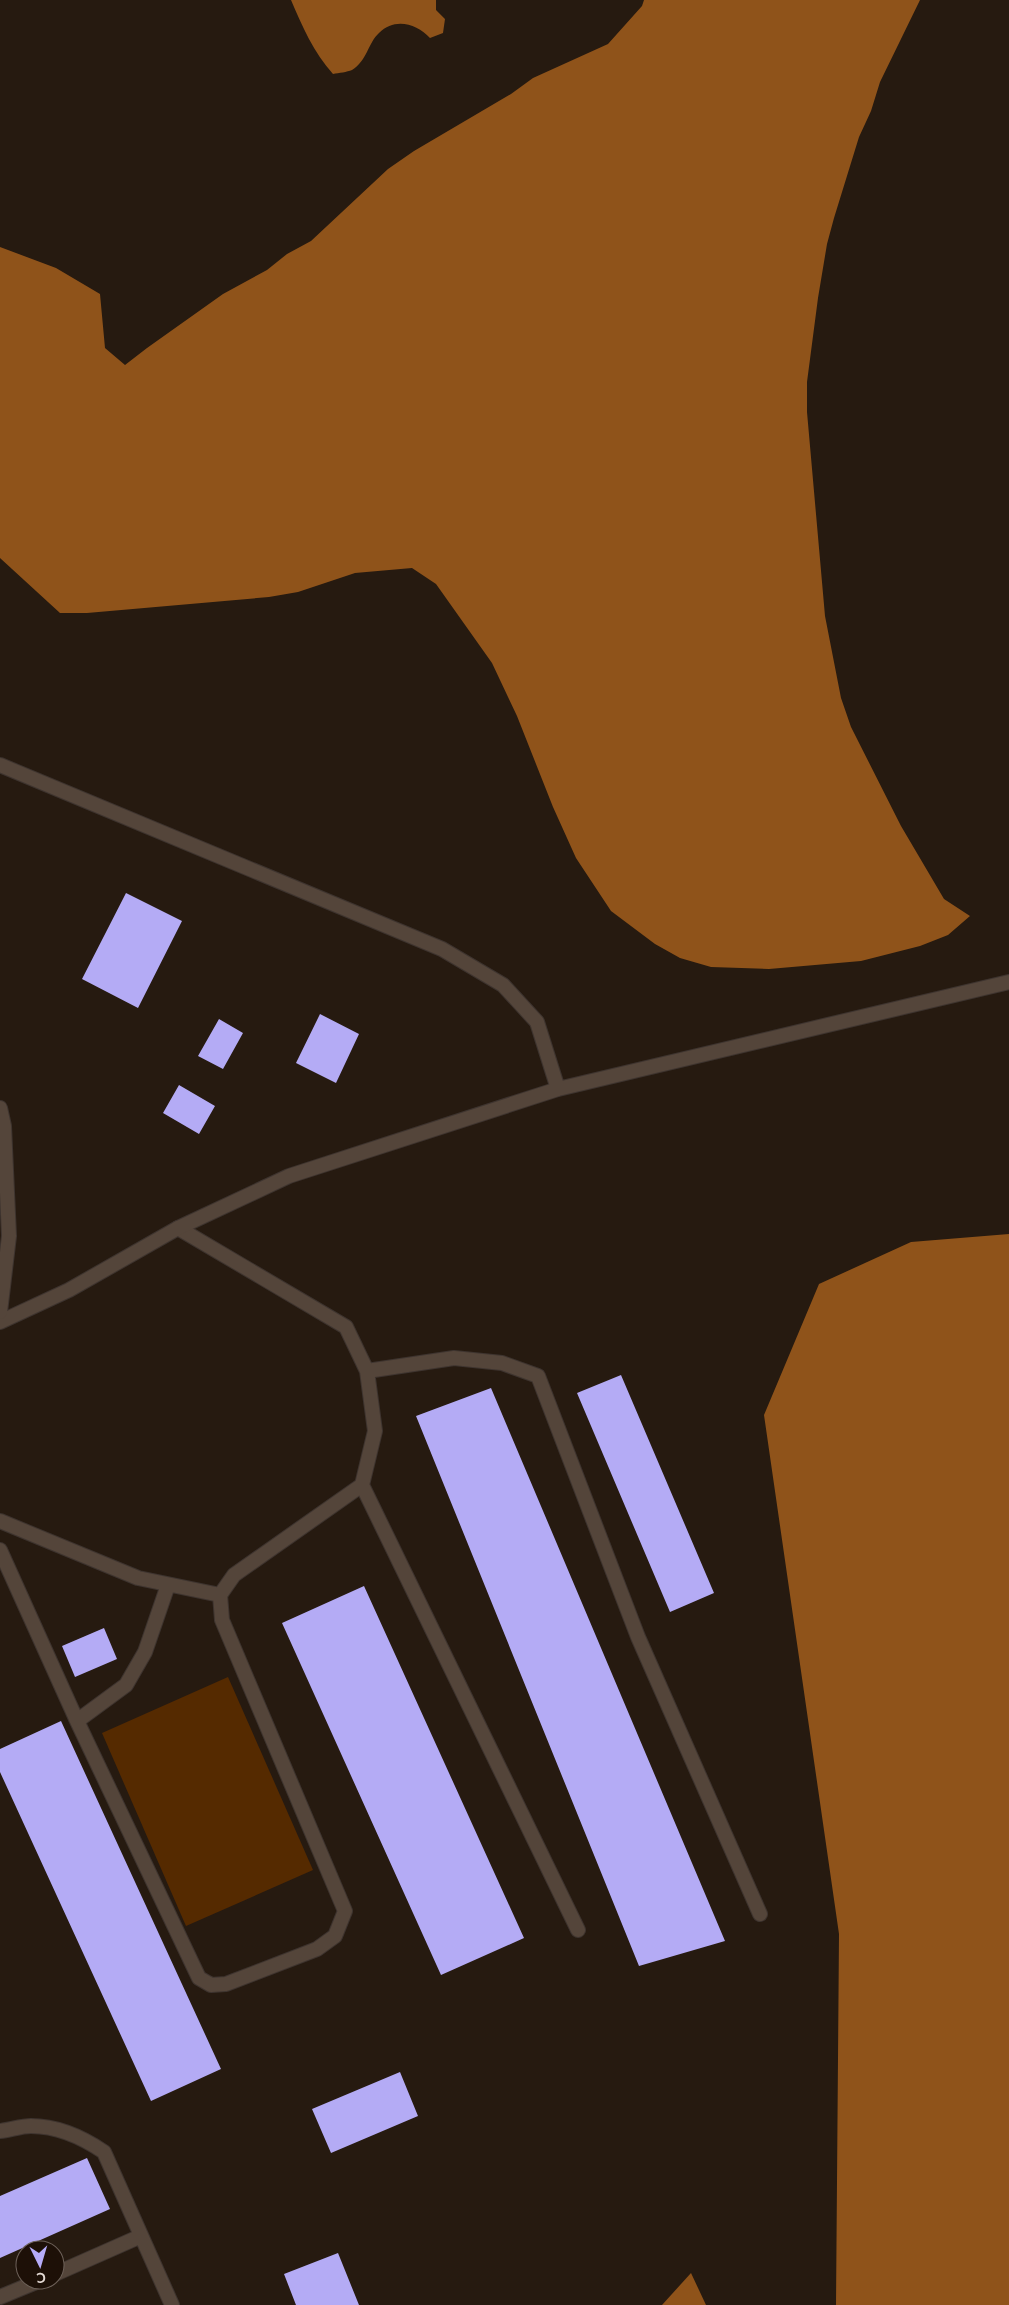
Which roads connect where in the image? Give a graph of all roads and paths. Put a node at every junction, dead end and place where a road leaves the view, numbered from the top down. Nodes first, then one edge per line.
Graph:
1 (0, 766) edge
2 (1009, 982) edge
3 (558, 1089) junction
4 (0, 1108) edge
5 (178, 1228) junction
6 (4, 1234) edge
7 (0, 1312) edge
8 (0, 1322) edge
9 (367, 1371) junction
10 (362, 1485) junction
11 (0, 1521) edge
12 (0, 1550) edge
13 (168, 1586) junction
14 (220, 1595) junction
15 (77, 1721) junction
16 (760, 1914) dead end
17 (578, 1930) dead end
18 (0, 2132) edge
19 (141, 2236) junction
20 (65, 2270) edge
21 (17, 2290) edge
22 (0, 2297) edge
23 (172, 2305) edge

1 - 3 street
2 - 3 street
3 - 5 street
4 - 6 street
5 - 8 street
5 - 9 street
6 - 7 street
9 - 10 street
9 - 16 street
10 - 14 street
10 - 17 street
11 - 13 street
12 - 15 street
13 - 14 street
13 - 15 street
14 - 15 street
18 - 19 street
19 - 20 street
19 - 23 street
21 - 22 street

